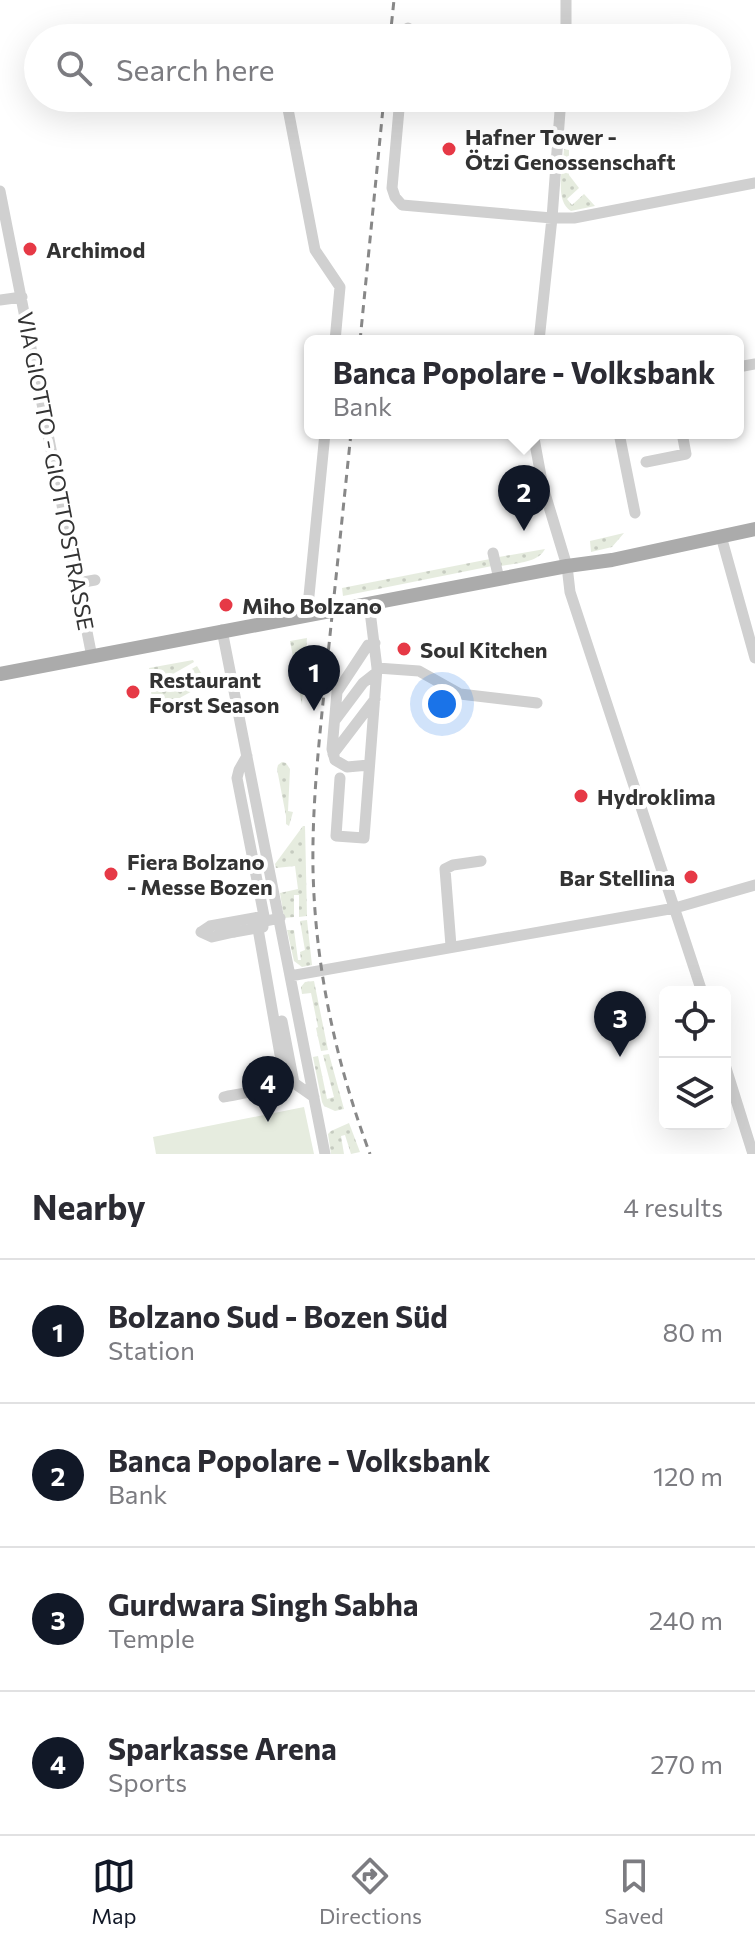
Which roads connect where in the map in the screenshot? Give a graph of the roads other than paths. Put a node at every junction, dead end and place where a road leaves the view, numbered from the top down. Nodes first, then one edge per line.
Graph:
1 (566, 0) edge
2 (566, 24) edge
3 (289, 112) edge
4 (399, 112) edge
5 (560, 112) edge
6 (755, 183) edge
7 (0, 191) edge
8 (552, 218) junction
9 (22, 297) junction
10 (0, 300) edge
11 (336, 335) edge
12 (540, 335) edge
13 (324, 439) edge
14 (534, 439) edge
15 (620, 439) edge
16 (683, 439) edge
17 (646, 462) dead end
18 (635, 513) dead end
19 (755, 529) edge
20 (721, 536) junction
21 (493, 553) dead end
22 (567, 566) junction
23 (499, 579) junction
24 (95, 580) dead end
25 (78, 583) junction
26 (369, 603) junction
27 (307, 616) junction
28 (222, 630) junction
29 (375, 643) junction
30 (92, 657) junction
31 (755, 658) edge
32 (377, 670) junction
33 (0, 674) edge
34 (375, 698) junction
35 (537, 703) dead end
36 (335, 721) junction
37 (333, 754) junction
38 (247, 756) junction
39 (369, 765) junction
40 (340, 778) dead end
41 (481, 861) dead end
42 (755, 885) edge
43 (675, 908) junction
44 (280, 918) junction
45 (261, 922) junction
46 (233, 927) dead end
47 (451, 946) junction
48 (290, 976) junction
49 (700, 986) edge
50 (731, 1084) edge
51 (224, 1097) dead end
52 (314, 1097) junction
53 (325, 1154) edge
54 (753, 1154) edge

1 - 2 street
3 - 11 street
4 - 8 street
5 - 8 street
6 - 8 street
7 - 9 street, VIA GIOTTO - GIOTTOSTRASSE
8 - 12 street
9 - 10 street
9 - 25 street, VIA GIOTTO - GIOTTOSTRASSE
13 - 27 street
14 - 22 street
15 - 18 street
16 - 17 street
19 - 20 main road
20 - 22 main road
20 - 31 street
21 - 23 street
22 - 23 main road
22 - 43 street
23 - 26 main road
24 - 25 street
25 - 30 street, VIA GIOTTO - GIOTTOSTRASSE
26 - 27 main road
26 - 29 street
27 - 28 main road
28 - 30 main road
28 - 38 street
29 - 32 street
29 - 36 street
30 - 33 main road
32 - 34 street
32 - 35 street
32 - 36 street
34 - 37 street
34 - 39 street
36 - 37 street
37 - 39 street
38 - 44 street
38 - 45 street
39 - 40 street
41 - 47 street
42 - 43 street
43 - 47 street
43 - 49 street
44 - 45 street
44 - 48 street
45 - 46 street, bridge
45 - 51 street
45 - 52 street
47 - 48 street
48 - 52 street
50 - 54 street
52 - 53 street

